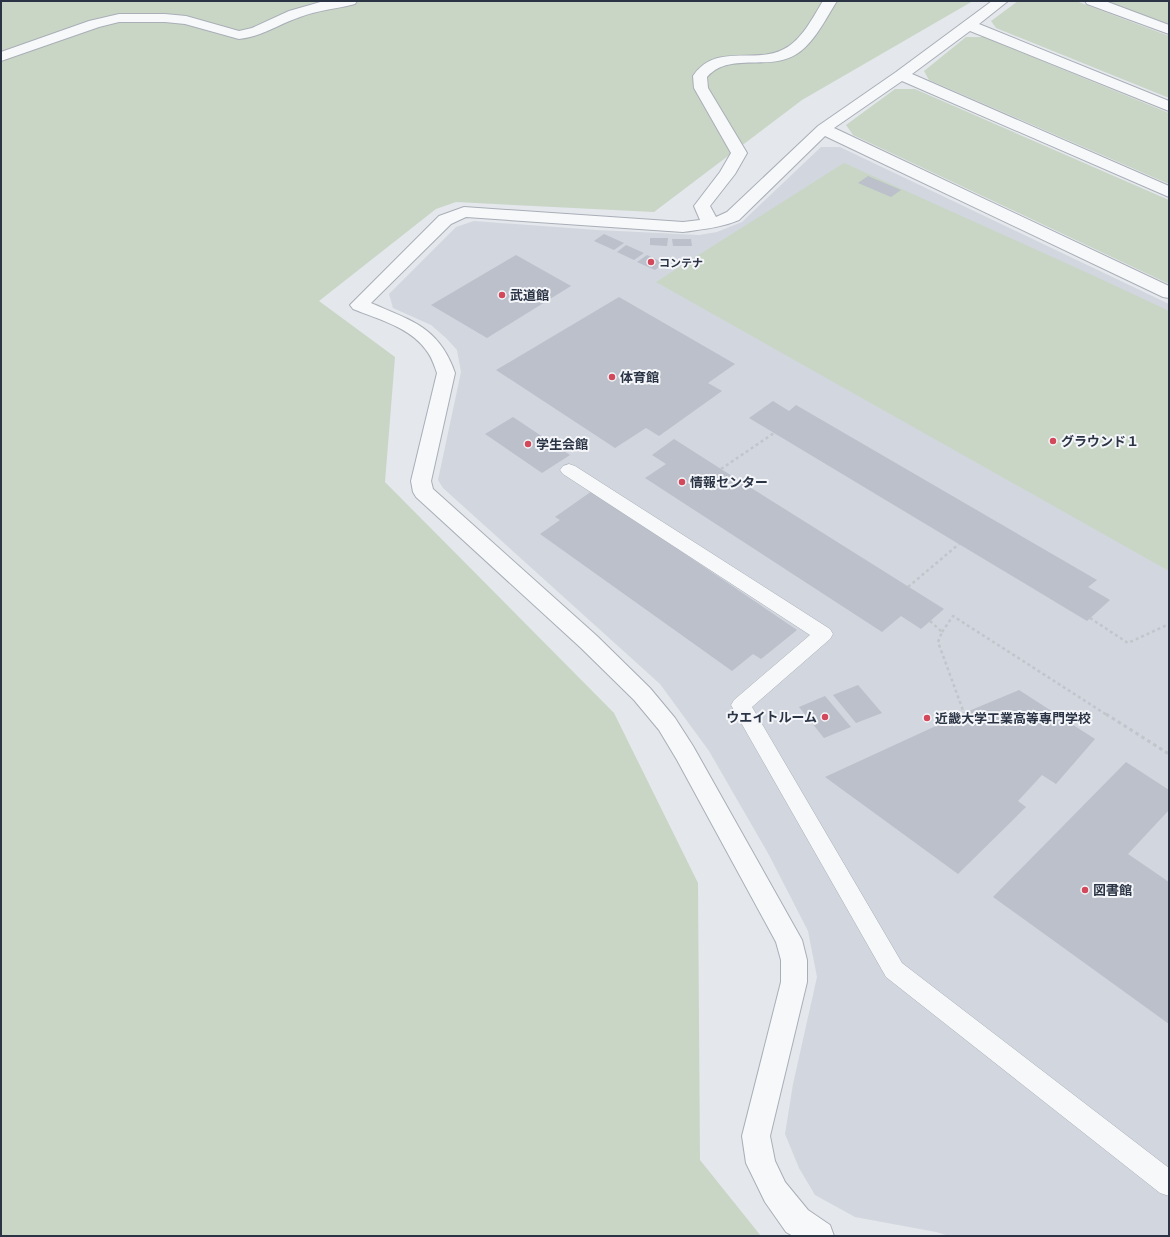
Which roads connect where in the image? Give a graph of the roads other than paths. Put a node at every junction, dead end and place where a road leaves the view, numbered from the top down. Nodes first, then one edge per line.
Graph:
1 (350, 1) edge
2 (830, 1) edge
3 (1001, 1) edge
4 (1092, 1) edge
5 (968, 25) junction
6 (1169, 30) edge
7 (1, 57) edge
8 (901, 75) junction
9 (1169, 106) edge
10 (823, 129) junction
11 (1169, 192) edge
12 (711, 224) junction
13 (1169, 293) edge
14 (569, 470) dead end
15 (1169, 1184) edge
16 (819, 1236) edge

1 - 7 street
2 - 12 street
3 - 5 street
4 - 6 street
5 - 8 street
5 - 9 street
8 - 10 street
8 - 11 street
10 - 12 street
10 - 13 street
12 - 16 street
14 - 15 lane

